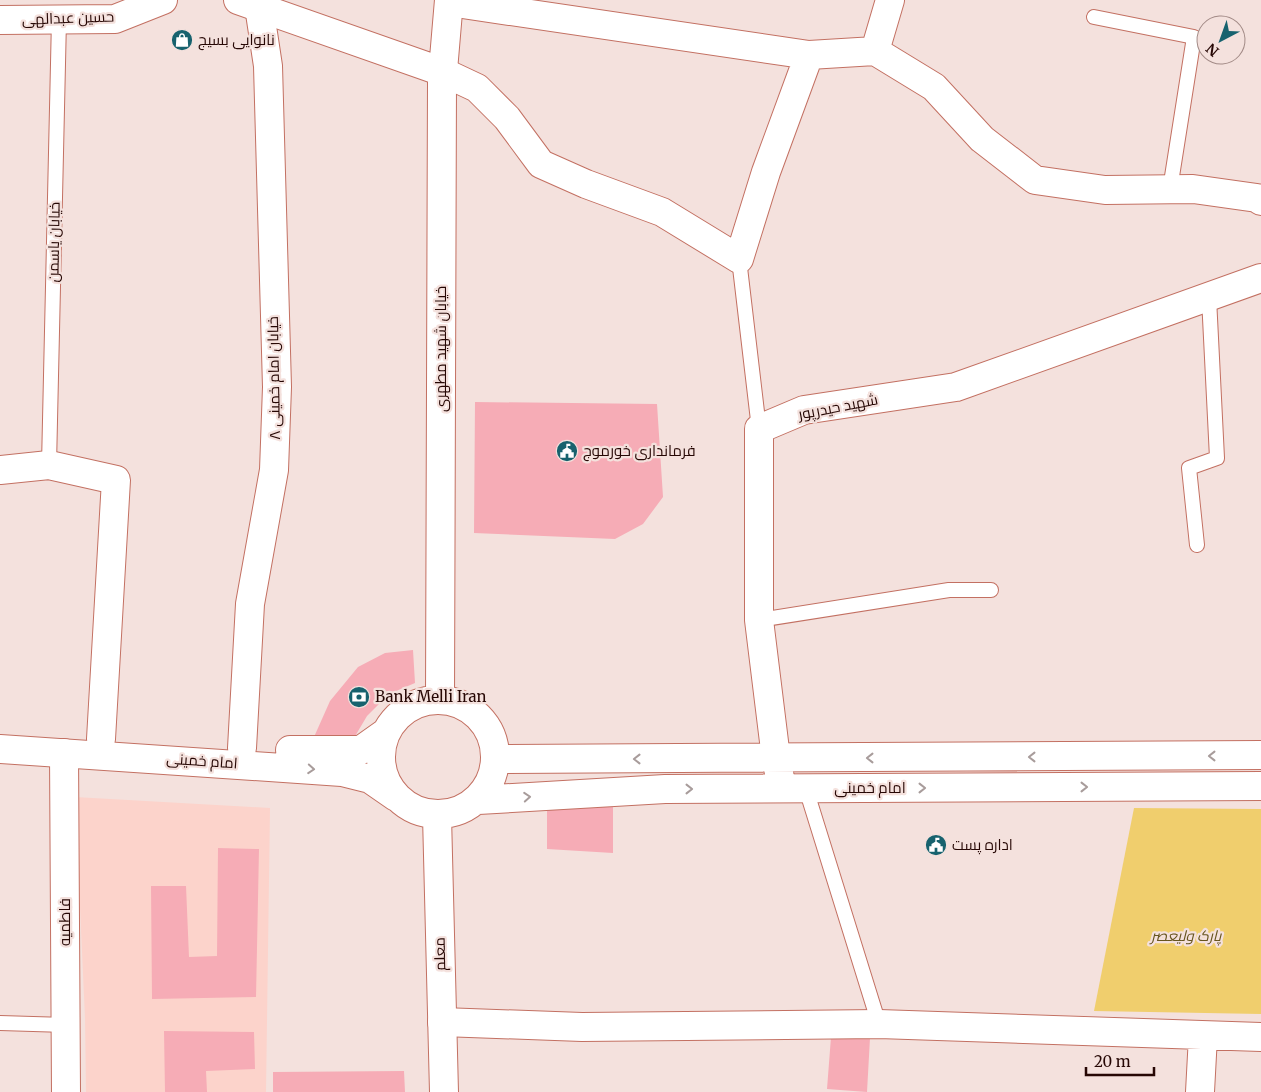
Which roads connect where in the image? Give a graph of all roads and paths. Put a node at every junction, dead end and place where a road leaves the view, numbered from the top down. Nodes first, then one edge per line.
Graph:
1 (163, 0) edge
2 (890, 0) edge
3 (449, 1) edge
4 (252, 2) edge
5 (1094, 17) dead end
6 (59, 19) junction
7 (0, 20) edge
8 (875, 51) junction
9 (808, 55) junction
10 (443, 72) junction
11 (1170, 189) junction
12 (1261, 201) edge
13 (739, 258) junction
14 (1261, 278) edge
15 (1209, 298) junction
16 (759, 429) junction
17 (50, 465) junction
18 (0, 470) edge
19 (1197, 545) dead end
20 (991, 590) dead end
21 (759, 620) junction
22 (440, 699) junction
23 (0, 731) edge
24 (385, 733) junction
25 (101, 739) junction
26 (242, 748) junction
27 (0, 749) edge
28 (64, 753) junction
29 (1261, 755) edge
30 (776, 758) junction
31 (497, 760) junction
32 (1261, 786) edge
33 (794, 788) junction
34 (396, 797) junction
35 (478, 800) junction
36 (437, 816) junction
37 (442, 1022) junction
38 (0, 1023) edge
39 (879, 1024) junction
40 (66, 1025) junction
41 (1203, 1036) junction
42 (1261, 1037) edge
43 (66, 1092) edge
44 (444, 1092) edge
45 (1200, 1092) edge

1 - 6 street, حسین عبدالهی
2 - 8 street
3 - 9 street
3 - 10 street, خیابان شهید مطهری
4 - 10 street
4 - 26 street, خیابان امام خمینی ۸
5 - 11 lane
6 - 7 street, حسین عبدالهی
6 - 17 lane, خیابان یاسمن
8 - 9 street
8 - 11 street
9 - 13 street
10 - 13 street
10 - 22 street, خیابان شهید مطهری
11 - 12 street
13 - 16 lane
14 - 15 street, شهید حیدرپور
15 - 16 street, شهید حیدرپور
15 - 19 lane
16 - 21 street
17 - 18 street
17 - 25 street
20 - 21 lane
21 - 30 street
22 - 24 street
22 - 31 street
23 - 25 street, امام خمینی
24 - 26 street, امام خمینی
24 - 34 street
25 - 26 street, امام خمینی
27 - 28 street, امام خمینی
28 -> 34 street, امام خمینی
28 - 40 street, فاطمیه
29 -> 30 street, امام خمینی
30 -> 31 street, امام خمینی
30 - 33 street
31 - 35 street
33 -> 32 street, امام خمینی
35 -> 33 street, امام خمینی
33 - 39 lane
34 - 36 street
35 - 36 street
36 - 37 street, معلم
37 - 39 street
37 - 44 street, معلم
38 - 40 lane
39 - 41 street
40 - 43 street, فاطمیه
41 - 42 street
41 - 45 street

